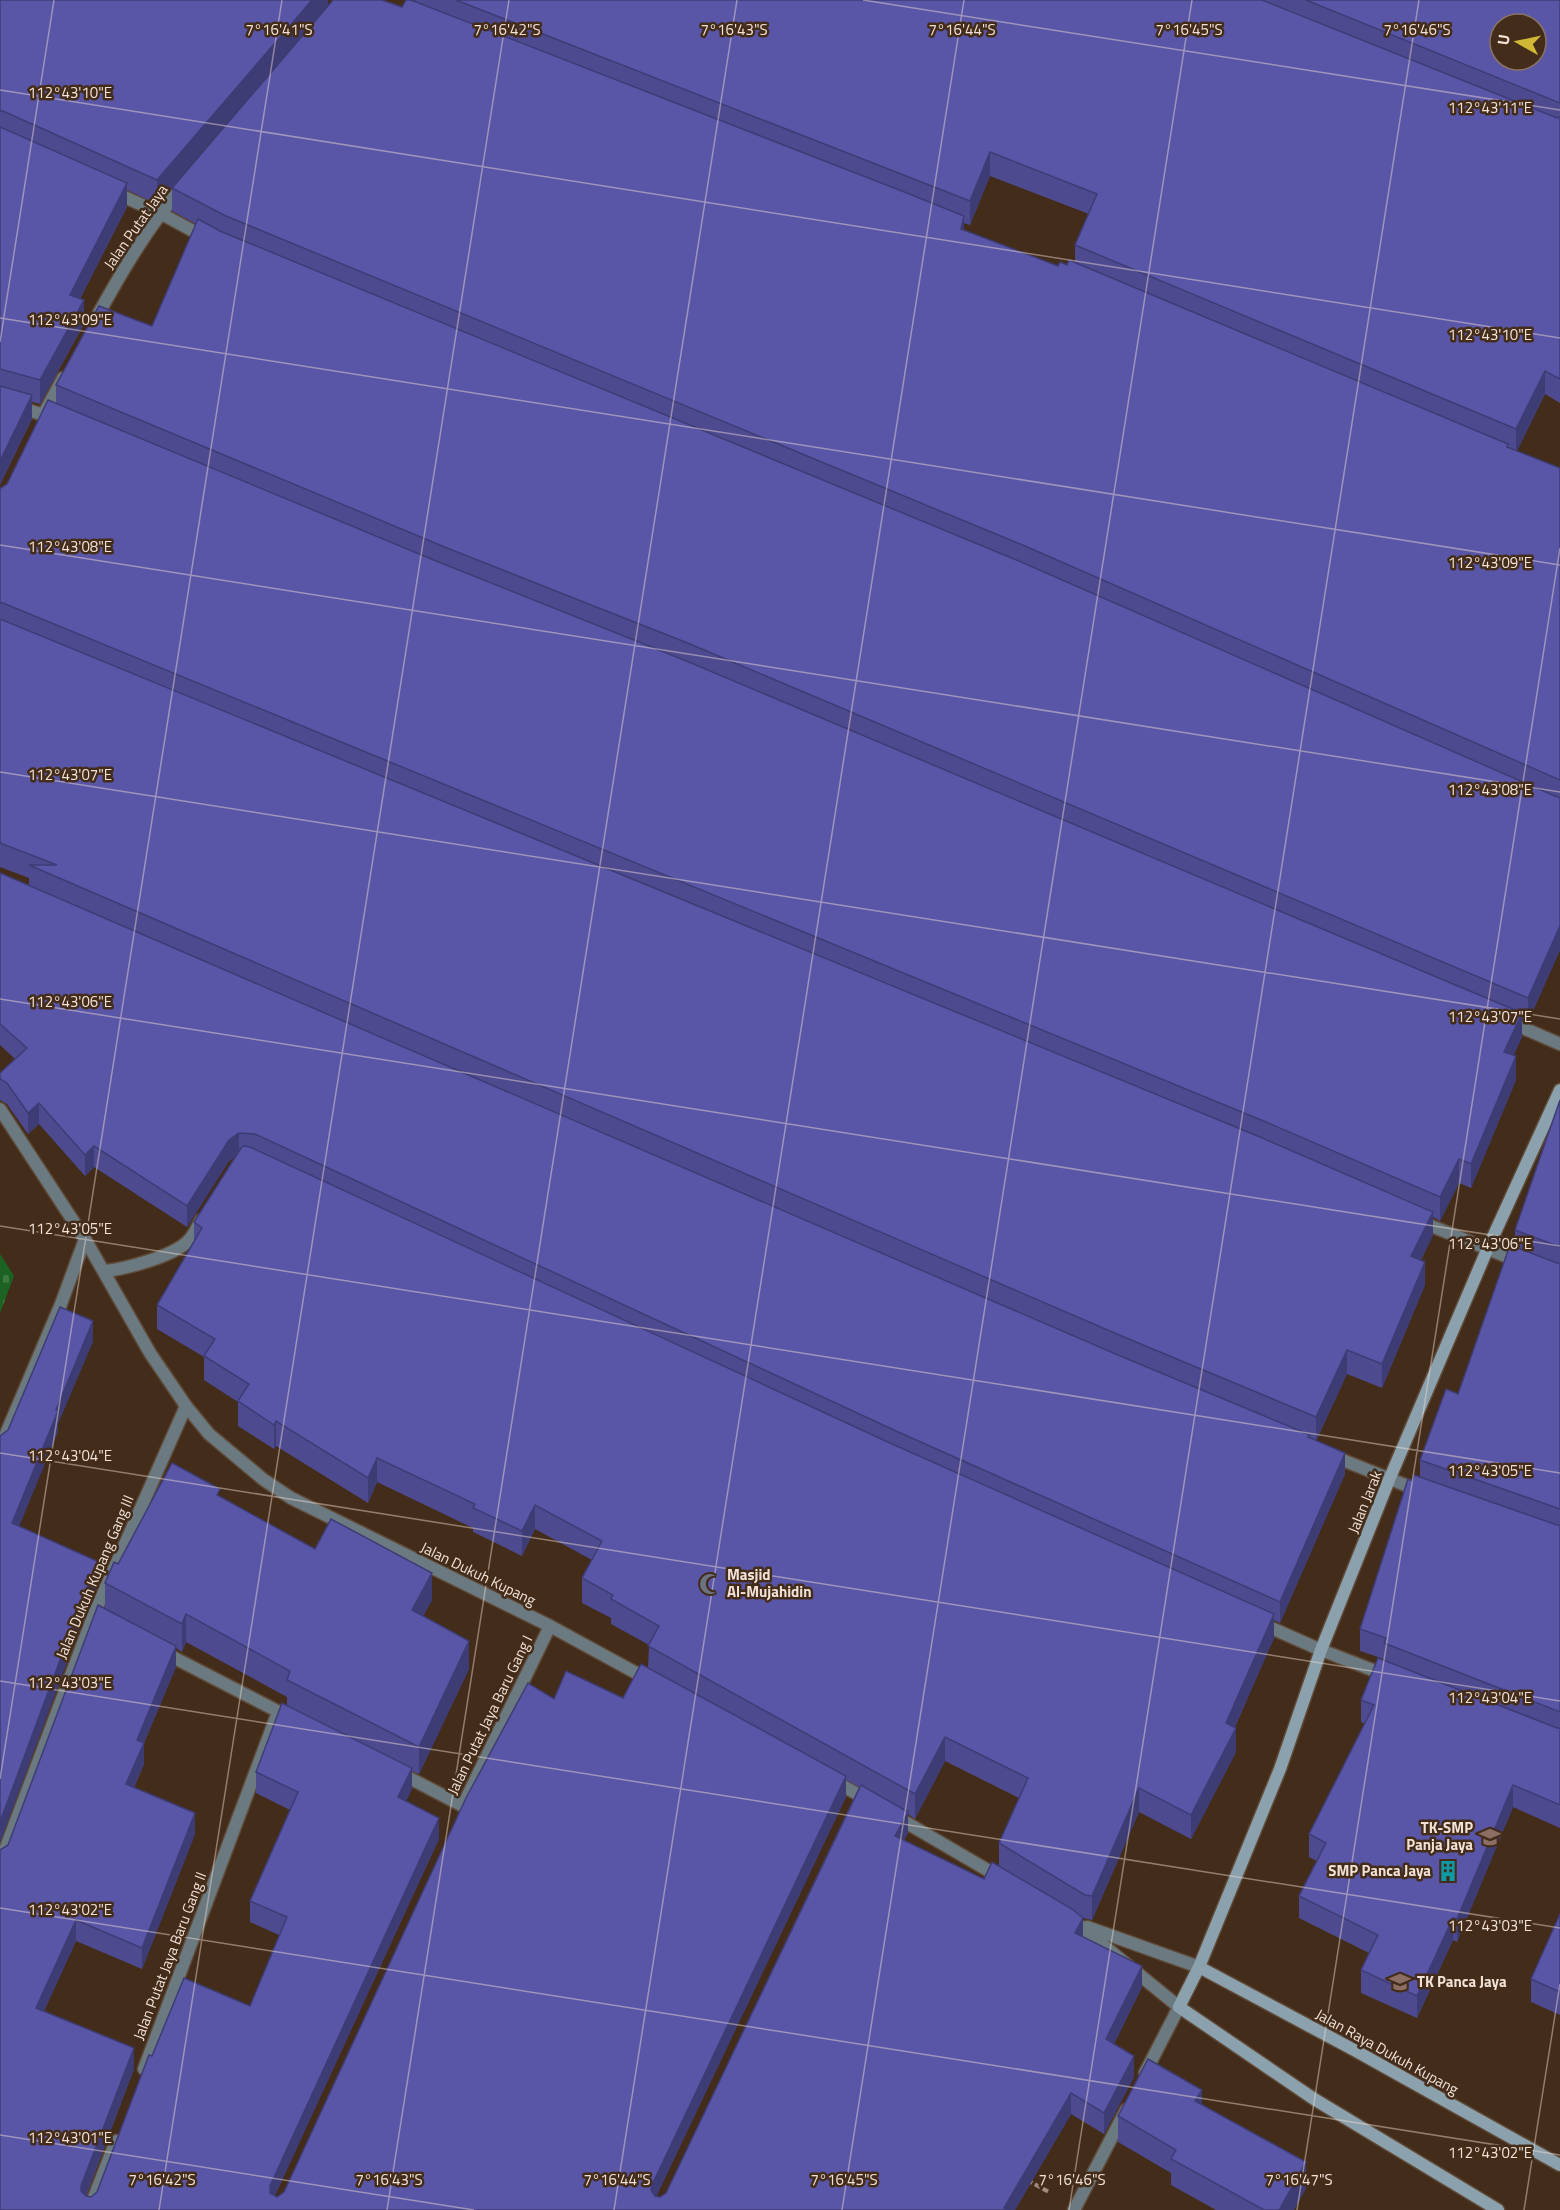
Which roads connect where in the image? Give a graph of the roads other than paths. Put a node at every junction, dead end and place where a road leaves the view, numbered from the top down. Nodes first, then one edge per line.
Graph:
1 (190, 178) edge
2 (99, 186) edge
3 (160, 213) junction
4 (213, 242) edge
5 (87, 334) edge
6 (71, 364) edge
7 (0, 401) edge
8 (41, 418) junction
9 (63, 422) edge
10 (1493, 1015) edge
11 (1560, 1044) edge
12 (1560, 1090) edge
13 (0, 1109) edge
14 (206, 1213) edge
15 (1407, 1216) edge
16 (85, 1239) junction
17 (1487, 1250) junction
18 (1530, 1266) edge
19 (105, 1271) junction
20 (186, 1406) junction
21 (0, 1448) edge
22 (1323, 1452) edge
23 (1389, 1480) junction
24 (1432, 1495) edge
25 (1252, 1620) edge
26 (550, 1626) junction
27 (153, 1646) edge
28 (1321, 1650) junction
29 (1399, 1680) edge
30 (663, 1688) edge
31 (278, 1712) junction
32 (296, 1720) edge
33 (382, 1764) edge
34 (816, 1771) edge
35 (0, 1863) edge
36 (1007, 1882) edge
37 (1057, 1911) edge
38 (1077, 1923) junction
39 (1199, 1967) junction
40 (1179, 2007) junction
41 (142, 2076) edge
42 (1141, 2081) edge
43 (1130, 2102) edge
44 (121, 2128) edge
45 (1560, 2166) edge
46 (1074, 2209) edge
47 (89, 2210) edge
48 (1498, 2210) edge

1 - 3 street, Jalan Putat Jaya
2 - 3 street
3 - 4 street
3 - 5 street, Jalan Putat Jaya
6 - 8 street
7 - 8 street
8 - 9 street
10 - 11 street
12 - 17 street, Jalan Jarak
13 - 16 street, Jalan Dukuh Kupang
14 - 19 street
15 - 17 street
16 - 19 street, Jalan Dukuh Kupang
16 - 21 street
17 - 18 street
17 - 23 street, Jalan Jarak
19 - 20 street, Jalan Dukuh Kupang
20 - 26 street, Jalan Dukuh Kupang
20 - 35 street, Jalan Dukuh Kupang Gang III
22 - 23 street
23 - 24 street
23 - 28 street, Jalan Jarak
25 - 28 street
26 - 30 street, Jalan Dukuh Kupang
26 - 33 street, Jalan Putat Jaya Baru Gang I
27 - 31 street
28 - 29 street
28 - 39 street, Jalan Jarak
31 - 32 street
31 - 41 street, Jalan Putat Jaya Baru Gang II
34 - 36 street
37 - 38 street
38 - 39 street
38 - 40 street
39 - 40 street, Jalan Jarak
39 - 45 street, Jalan Raya Dukuh Kupang
40 - 42 street
40 - 48 street
43 - 46 street
44 - 47 street

